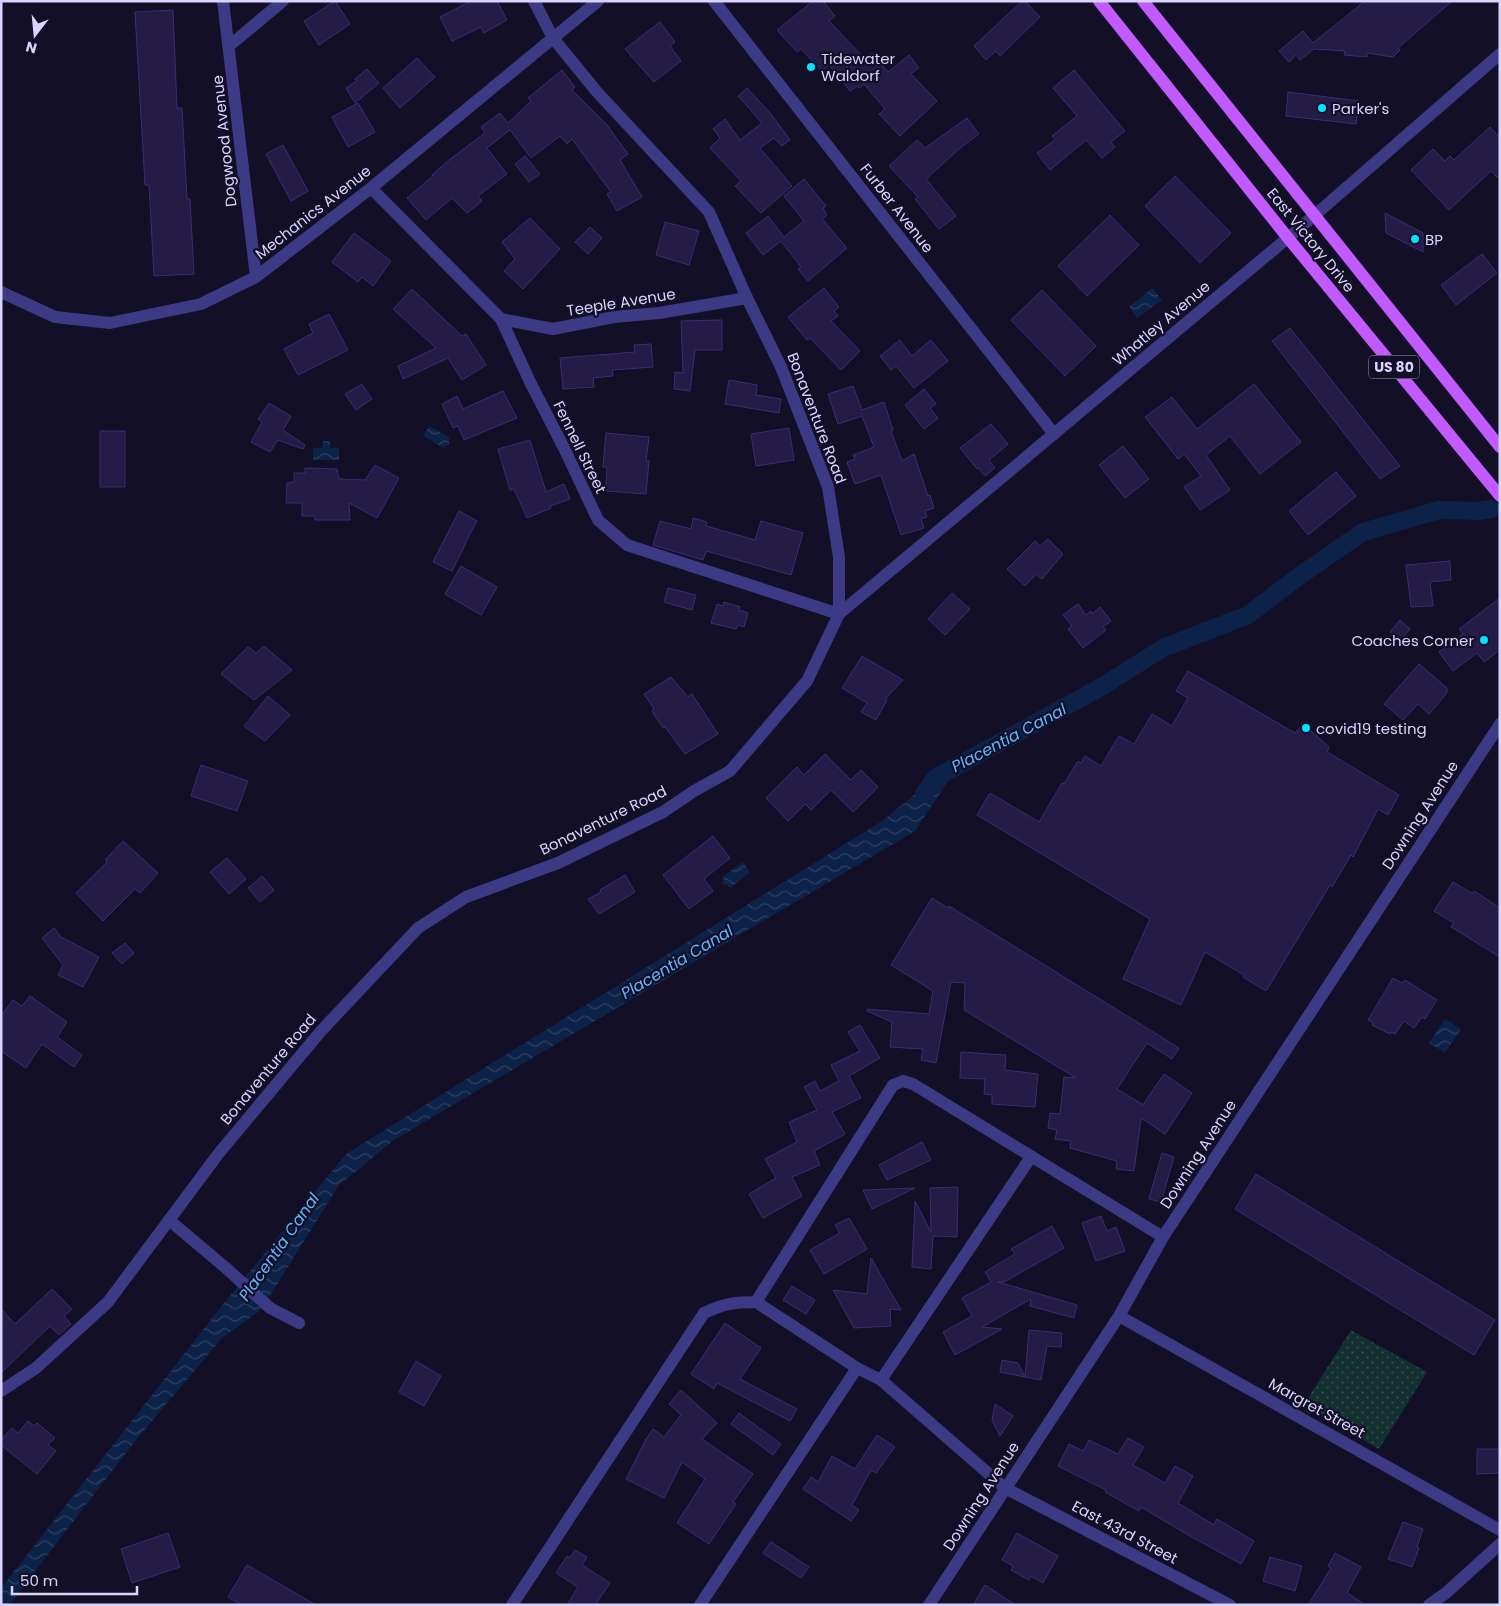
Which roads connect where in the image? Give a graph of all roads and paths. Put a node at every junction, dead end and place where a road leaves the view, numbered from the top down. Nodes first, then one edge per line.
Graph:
1 (223, 1) edge
2 (283, 1) edge
3 (534, 1) edge
4 (598, 1) edge
5 (714, 1) edge
6 (1100, 1) edge
7 (1143, 1) edge
8 (553, 38) junction
9 (229, 46) junction
10 (1500, 54) edge
11 (371, 188) junction
12 (1316, 215) junction
13 (1288, 238) junction
14 (256, 277) junction
15 (1, 292) edge
16 (747, 298) junction
17 (501, 319) junction
18 (1054, 434) junction
19 (1500, 448) edge
20 (1500, 496) edge
21 (840, 614) junction
22 (1500, 724) edge
23 (1032, 1157) junction
24 (169, 1220) junction
25 (1163, 1237) junction
26 (756, 1302) junction
27 (1119, 1316) junction
28 (299, 1323) dead end
29 (857, 1368) junction
30 (881, 1380) junction
31 (1, 1391) edge
32 (1006, 1488) junction
33 (1500, 1530) edge
34 (1500, 1544) edge
35 (512, 1605) edge
36 (700, 1605) edge
37 (929, 1605) edge
38 (1230, 1605) edge
39 (1428, 1605) edge

1 - 9 street, Dogwood Avenue
2 - 9 street
3 - 8 street, Bonaventure Road
4 - 8 street, Mechanics Avenue
5 - 18 street, Furber Avenue
6 - 13 main road, East Victory Drive / US 80
7 - 12 main road, East Victory Drive / US 80
8 - 11 street, Mechanics Avenue
8 - 16 street, Bonaventure Road
9 - 14 street, Dogwood Avenue
10 - 12 street, Whatley Avenue
11 - 14 street, Mechanics Avenue
11 - 17 street, Fennell Street
12 - 13 street, Whatley Avenue
12 - 19 main road, East Victory Drive / US 80
13 - 18 street, Whatley Avenue
13 - 20 main road, East Victory Drive / US 80
14 - 15 street, Mechanics Avenue
16 - 17 street, Teeple Avenue
16 - 21 street, Bonaventure Road
17 - 21 street, Fennell Street
18 - 21 street, Whatley Avenue
21 - 24 street, Bonaventure Road
22 - 25 street, Downing Avenue
23 - 25 street
23 - 26 street
23 - 30 street
24 - 28 street
24 - 31 street, Bonaventure Road
25 - 27 street, Downing Avenue
26 - 29 street, East 43rd Street
26 - 35 street
27 - 32 street, Downing Avenue
27 - 33 street, Margret Street
29 - 30 street, East 43rd Street
29 - 36 street
30 - 32 street, East 43rd Street
32 - 37 street, Downing Avenue
32 - 38 street, East 43rd Street
34 - 39 street

